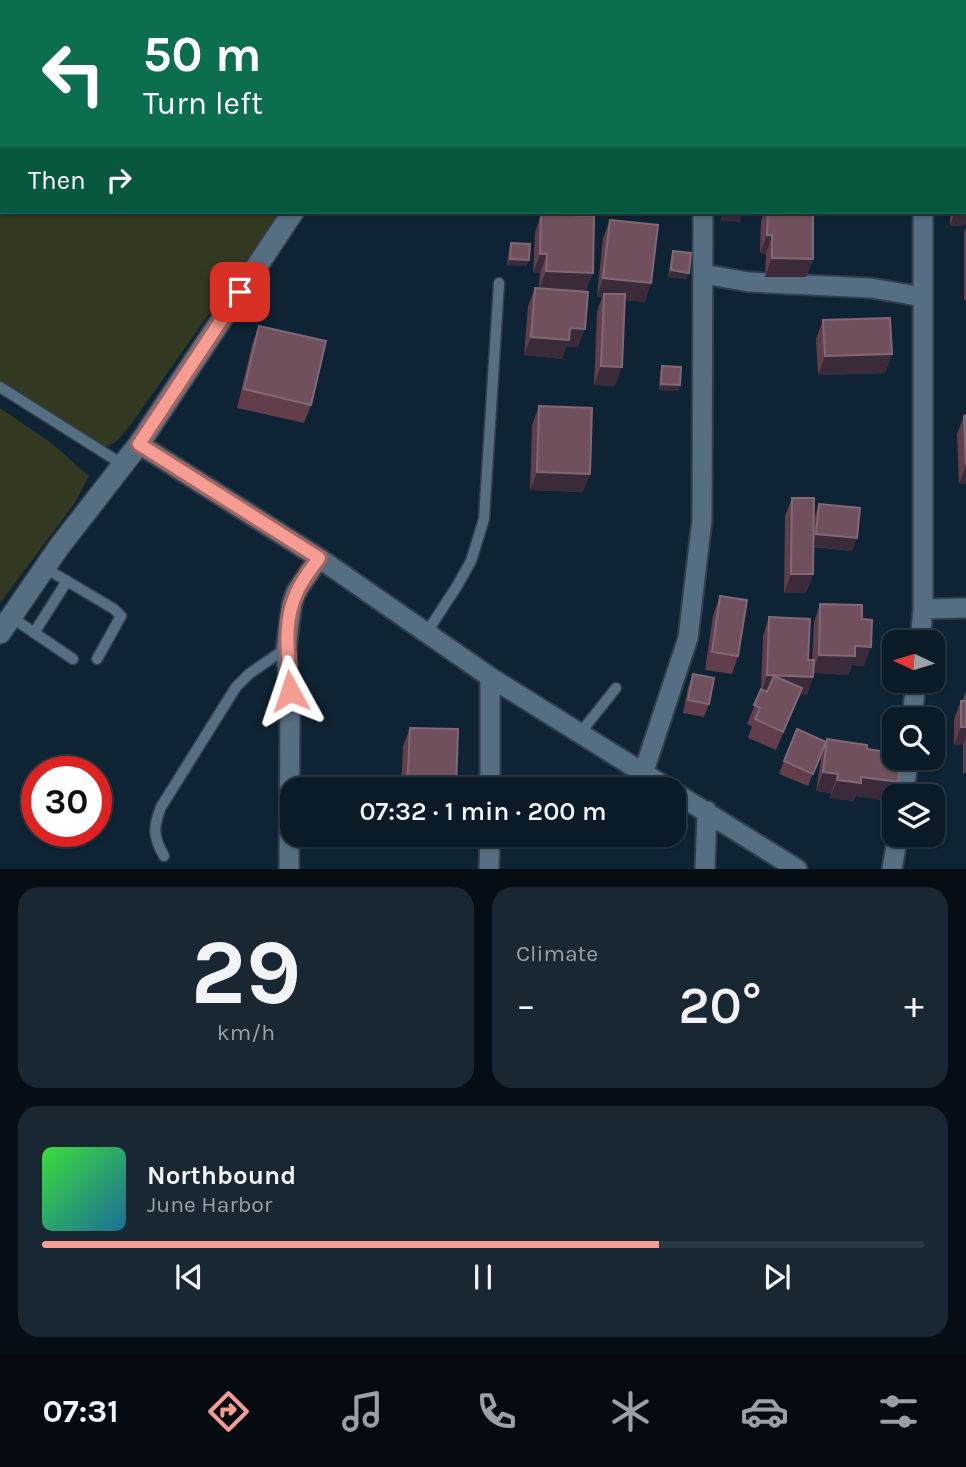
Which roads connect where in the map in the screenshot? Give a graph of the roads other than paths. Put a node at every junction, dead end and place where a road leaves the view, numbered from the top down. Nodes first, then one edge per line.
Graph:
1 (292, 214) edge
2 (703, 214) edge
3 (923, 214) edge
4 (703, 274) junction
5 (499, 283) dead end
6 (923, 297) junction
7 (0, 387) edge
8 (139, 444) junction
9 (122, 464) junction
10 (319, 558) junction
11 (45, 568) junction
12 (67, 581) junction
13 (966, 608) edge
14 (923, 609) junction
15 (5, 625) edge
16 (921, 630) edge
17 (427, 632) junction
18 (34, 633) junction
19 (286, 649) junction
20 (73, 659) dead end
21 (96, 659) dead end
22 (490, 677) junction
23 (616, 688) dead end
24 (581, 732) junction
25 (643, 774) junction
26 (490, 777) edge
27 (648, 777) edge
28 (686, 799) edge
29 (707, 811) junction
30 (489, 847) edge
31 (896, 847) edge
32 (164, 856) dead end
33 (289, 869) edge
34 (489, 869) edge
35 (705, 869) edge
36 (797, 869) edge
37 (892, 869) edge

1 - 8 street
2 - 4 street
3 - 6 street
4 - 6 street
4 - 25 street
5 - 17 lane
6 - 14 street
7 - 9 lane
8 - 9 street
8 - 10 street
9 - 11 street
10 - 17 street
10 - 19 street
11 - 12 lane
11 - 15 street
12 - 18 lane
12 - 21 lane
13 - 14 street
14 - 16 street
15 - 18 lane
17 - 22 street
18 - 20 lane
19 - 32 lane
19 - 33 street
22 - 24 street
22 - 26 street
23 - 24 lane
24 - 25 street
25 - 27 street
28 - 29 street
29 - 35 street
29 - 36 street
30 - 34 street
31 - 37 street

